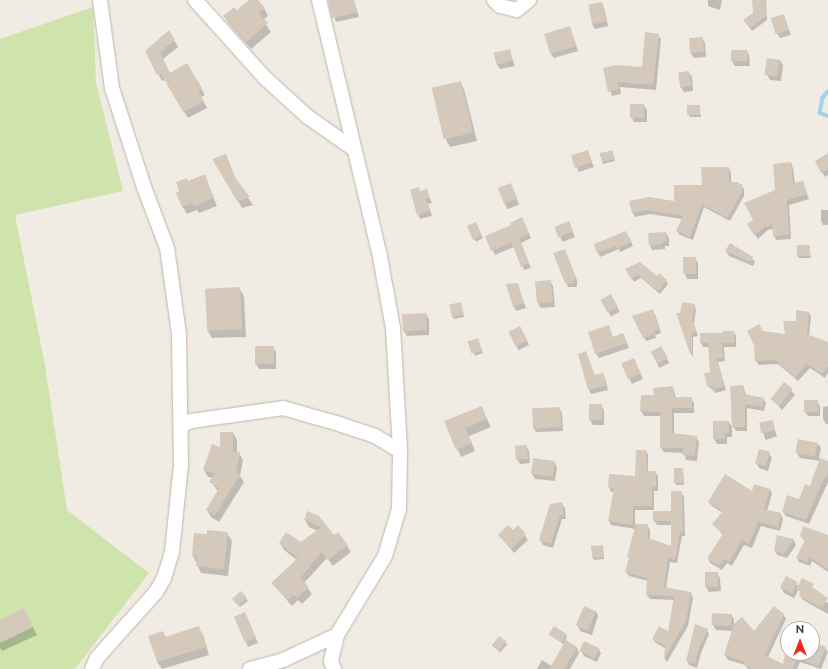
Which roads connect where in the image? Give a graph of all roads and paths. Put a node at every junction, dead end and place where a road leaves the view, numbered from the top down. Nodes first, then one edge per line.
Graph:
1 (100, 0) edge
2 (195, 0) edge
3 (319, 0) edge
4 (494, 0) edge
5 (529, 0) edge
6 (355, 150) junction
7 (181, 426) junction
8 (400, 451) junction
9 (337, 635) junction
10 (92, 669) edge
11 (250, 669) edge
12 (334, 669) edge

1 - 7 street
2 - 6 street
3 - 6 street
4 - 5 street
6 - 8 street
7 - 8 street
7 - 10 street
8 - 9 street
9 - 11 street
9 - 12 street

